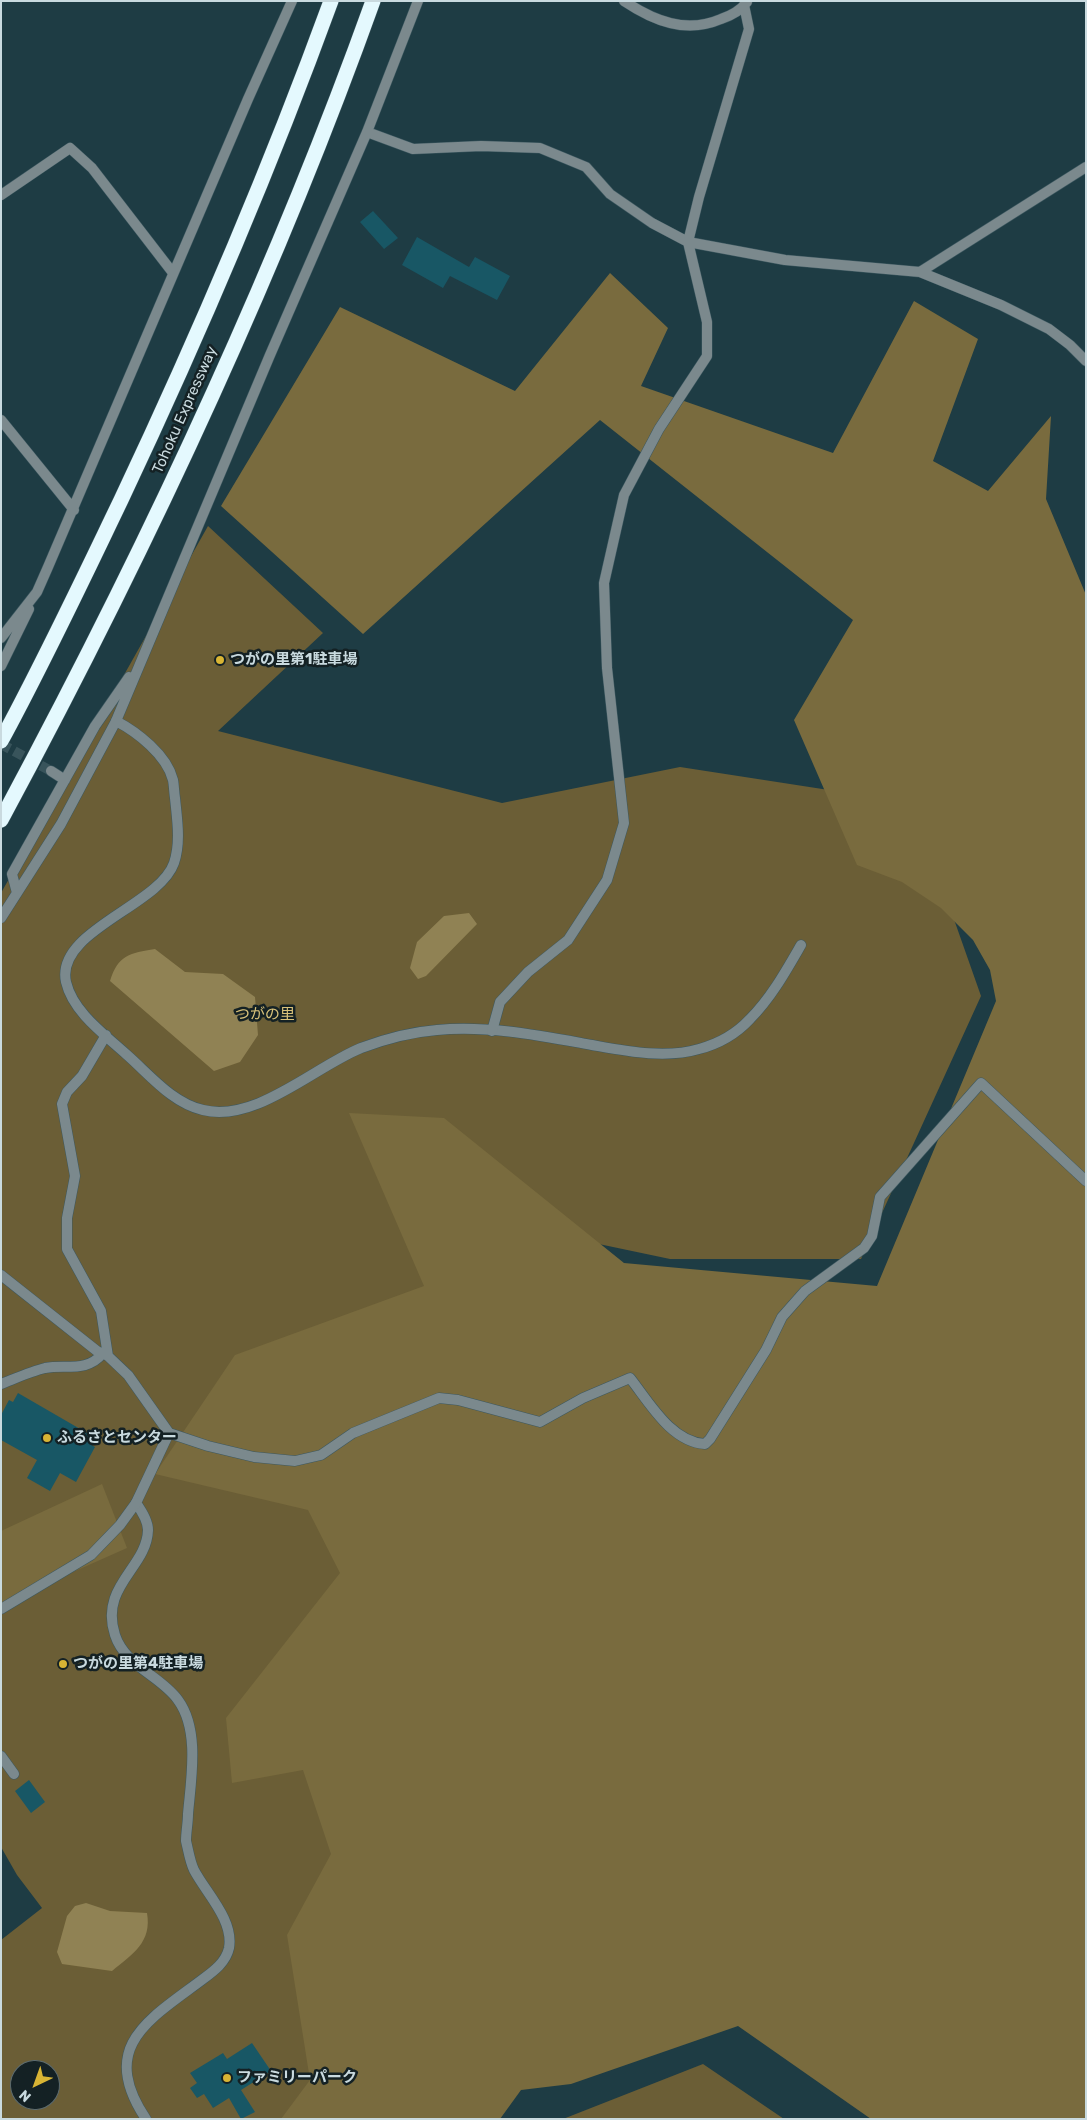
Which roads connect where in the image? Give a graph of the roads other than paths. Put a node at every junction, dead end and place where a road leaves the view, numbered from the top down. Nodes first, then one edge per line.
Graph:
1 (292, 1) edge
2 (331, 1) edge
3 (373, 1) edge
4 (418, 1) edge
5 (624, 1) edge
6 (746, 3) edge
7 (367, 132) junction
8 (1086, 168) edge
9 (1, 195) edge
10 (688, 242) junction
11 (173, 272) junction
12 (920, 272) junction
13 (1086, 361) edge
14 (1, 420) edge
15 (74, 510) junction
16 (37, 592) junction
17 (1, 638) edge
18 (141, 660) junction
19 (1, 666) edge
20 (116, 722) junction
21 (1, 741) edge
22 (51, 771) tunnel mouth
23 (65, 780) junction
24 (1, 820) edge
25 (17, 893) junction
26 (1, 918) edge
27 (800, 945) dead end
28 (492, 1031) junction
29 (106, 1035) junction
30 (1086, 1181) edge
31 (1, 1275) edge
32 (105, 1355) junction
33 (1, 1384) edge
34 (169, 1433) junction
35 (136, 1503) junction
36 (1, 1608) edge
37 (1, 1756) edge
38 (14, 1774) dead end
39 (146, 2119) edge

1 - 11 street
2 - 21 highway, Tohoku Expressway
3 - 24 highway, Tohoku Expressway
4 - 7 street
5 - 6 street
6 - 10 street
7 - 10 street
7 - 18 street
8 - 12 street
9 - 11 street
10 - 12 street
10 - 28 street
11 - 15 street
12 - 13 street
14 - 15 street
15 - 16 street
16 - 17 street
16 - 19 street
18 - 20 street
18 - 23 street
20 - 25 street
20 - 29 street
22 - 23 street
23 - 25 street
25 - 26 street
27 - 28 street
28 - 29 street
29 - 32 street
30 - 34 street
31 - 32 street
32 - 33 street
32 - 34 street
34 - 35 street
35 - 36 street
35 - 39 street
37 - 38 street

